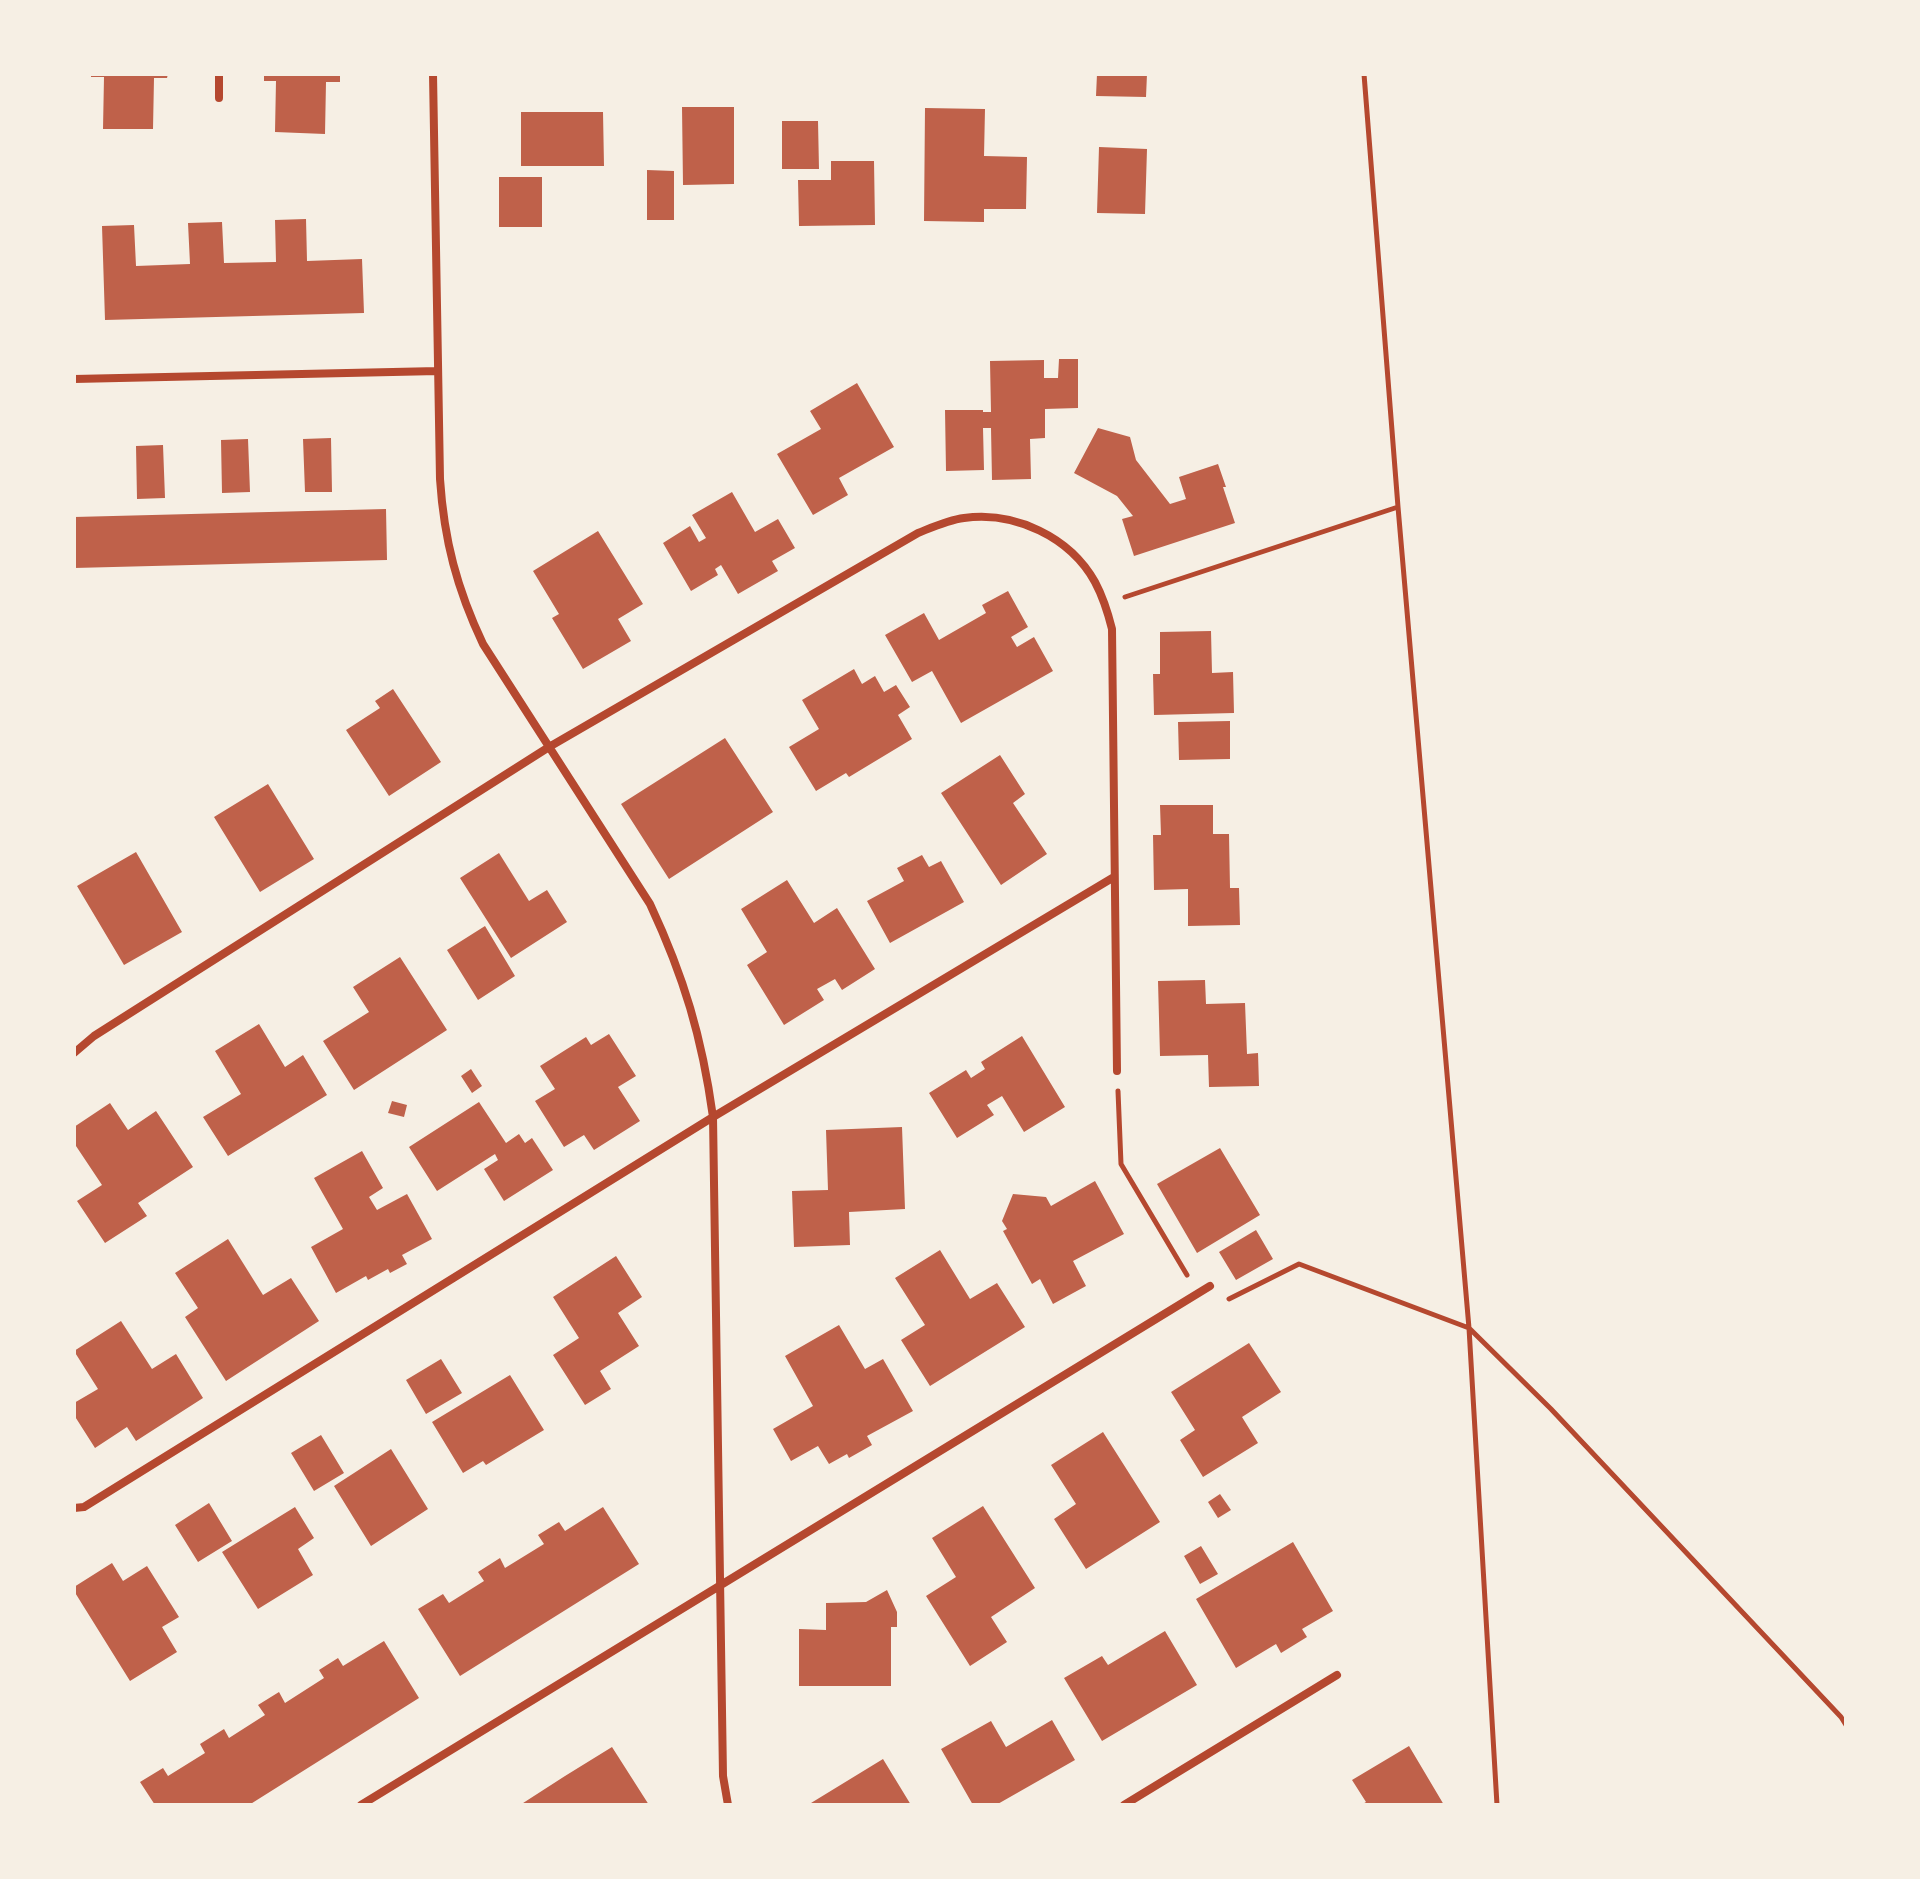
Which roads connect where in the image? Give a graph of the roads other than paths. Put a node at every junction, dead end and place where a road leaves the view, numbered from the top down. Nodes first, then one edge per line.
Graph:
1 (219, 74) edge
2 (433, 74) edge
3 (219, 98) dead end
4 (438, 371) junction
5 (74, 379) edge
6 (549, 747) junction
7 (1114, 877) junction
8 (74, 1053) edge
9 (1117, 1071) road end
10 (713, 1117) junction
11 (1210, 1286) road end
12 (74, 1508) edge
13 (720, 1585) junction
14 (1337, 1675) dead end
15 (361, 1805) edge
16 (728, 1805) edge
17 (1124, 1805) edge

1 - 3 street
2 - 4 street
4 - 5 street
4 - 6 street
6 - 7 street
6 - 8 street
6 - 10 street
7 - 9 street
7 - 10 street
10 - 12 street
10 - 13 street
11 - 13 street
13 - 15 street
13 - 16 street
14 - 17 street

